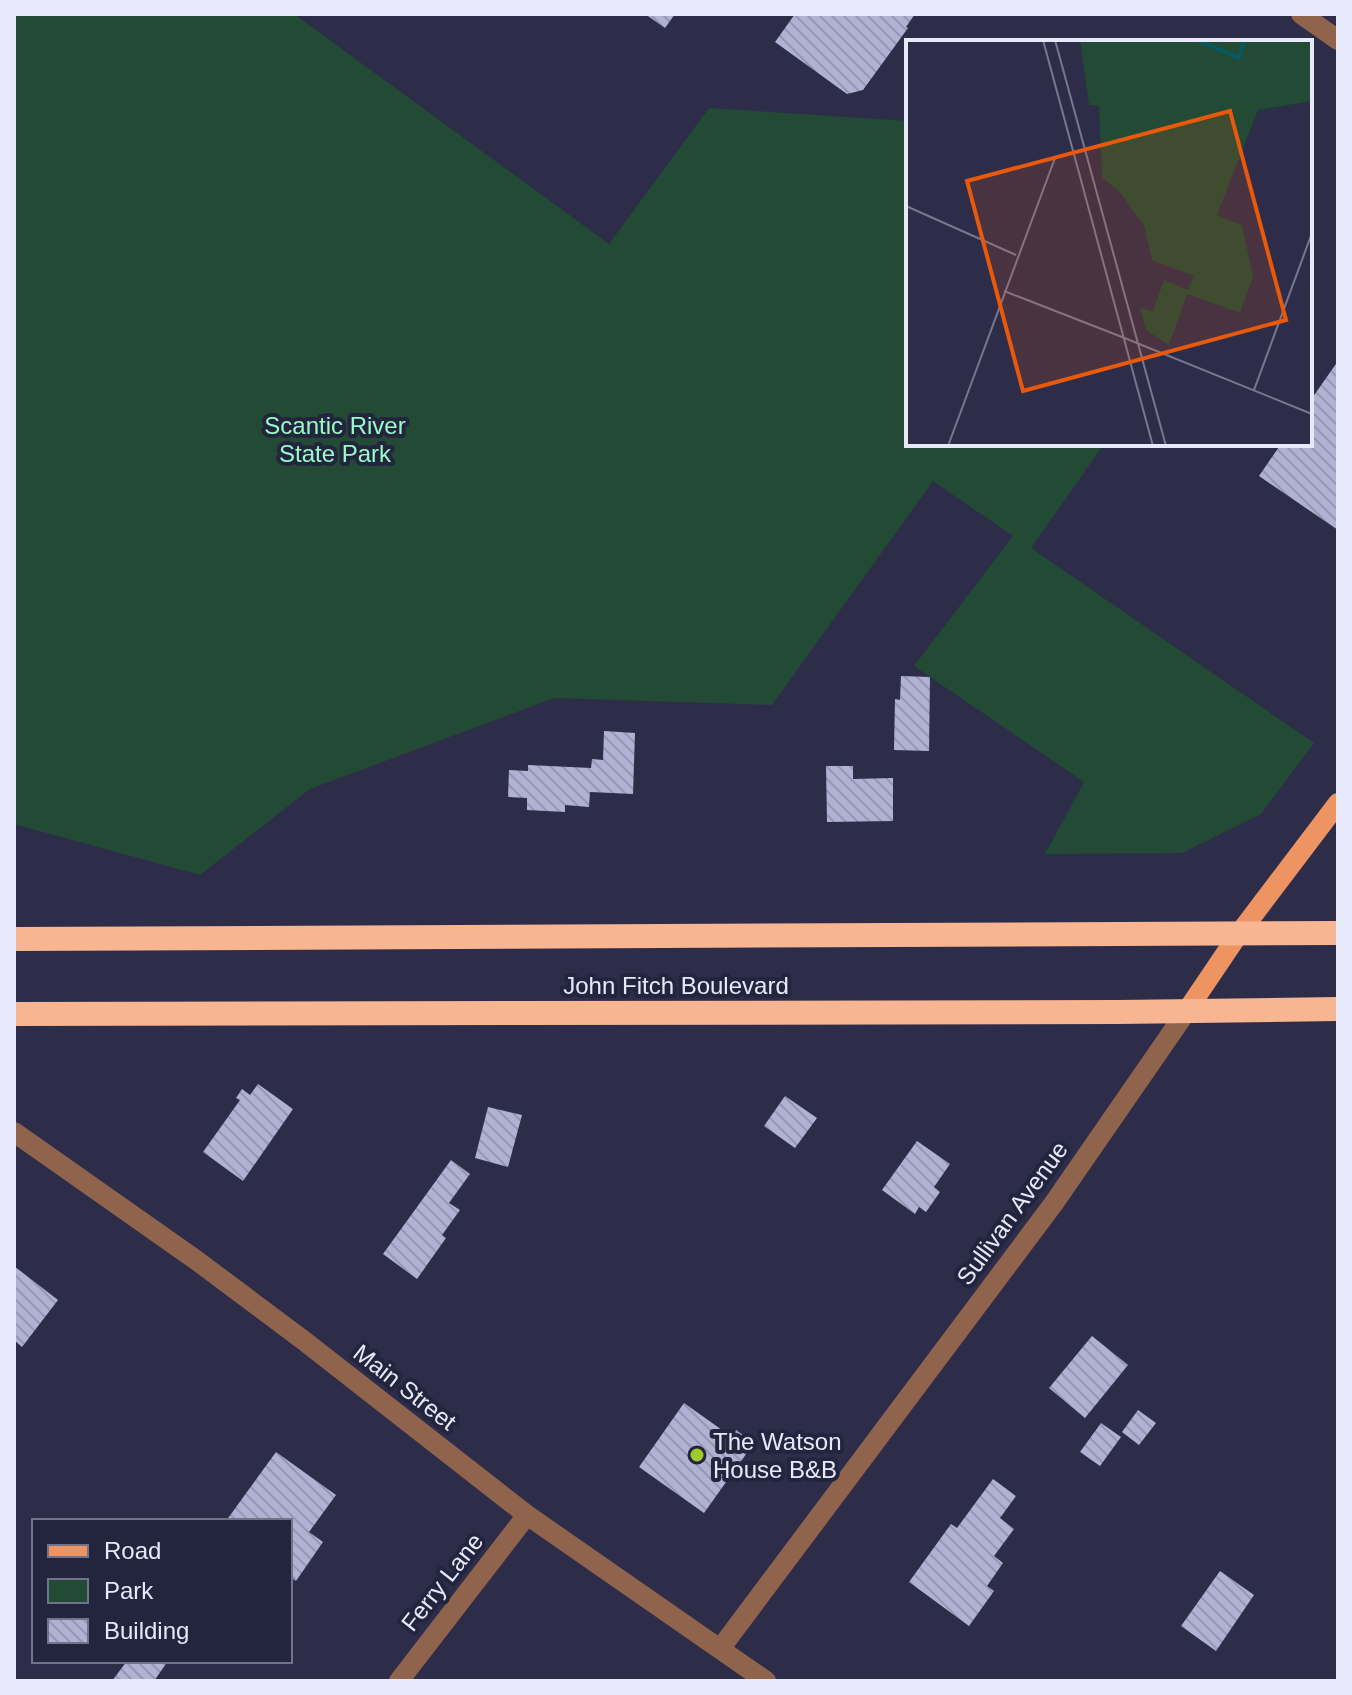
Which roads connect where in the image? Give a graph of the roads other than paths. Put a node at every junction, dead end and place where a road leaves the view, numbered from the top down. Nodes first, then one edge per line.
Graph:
1 (1301, 14) edge
2 (1338, 40) edge
3 (1338, 803) edge
4 (1338, 933) edge
5 (1238, 935) junction
6 (14, 939) edge
7 (1338, 1009) edge
8 (1186, 1012) junction
9 (14, 1014) edge
10 (14, 1132) edge
11 (527, 1515) junction
12 (720, 1649) junction
13 (399, 1681) edge
14 (766, 1681) edge

1 - 2 street
3 - 5 main road, Sullivan Avenue
4 - 5 highway, John Fitch Boulevard
5 - 6 highway, John Fitch Boulevard
5 - 8 main road, Sullivan Avenue
7 - 8 highway, John Fitch Boulevard
8 - 9 highway, John Fitch Boulevard
8 - 12 street, Sullivan Avenue
10 - 11 street, Main Street
11 - 12 street, Main Street
11 - 13 street, Ferry Lane
12 - 14 street, Main Street

